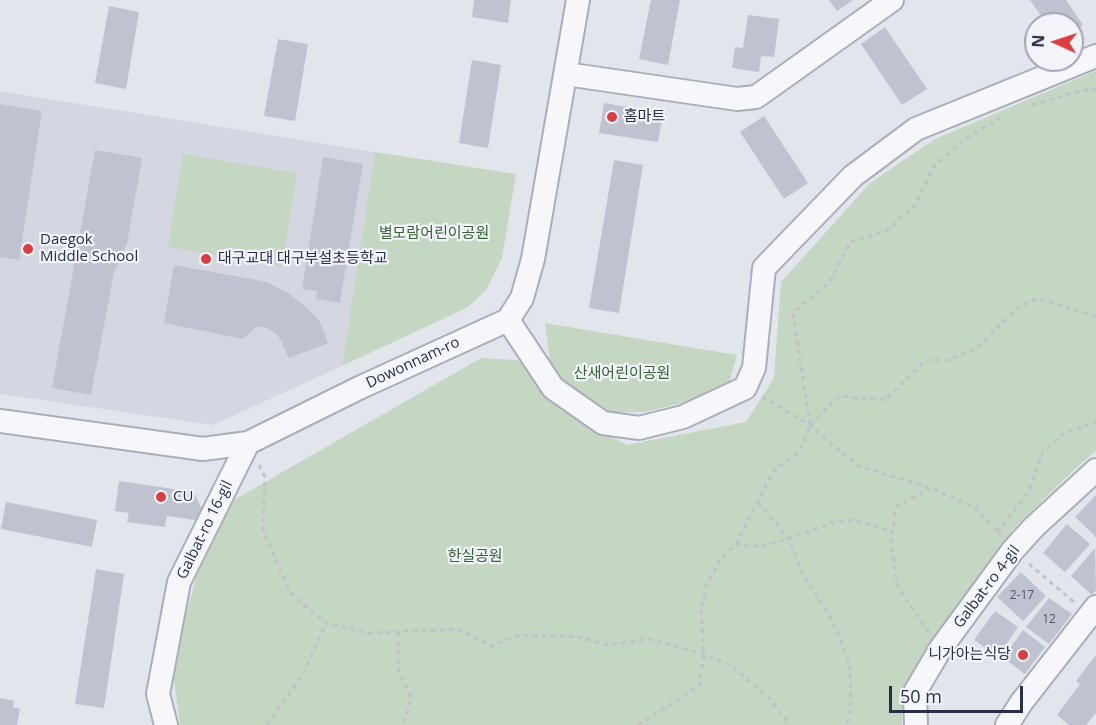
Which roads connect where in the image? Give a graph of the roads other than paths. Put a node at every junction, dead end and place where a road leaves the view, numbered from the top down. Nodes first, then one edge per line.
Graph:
1 (578, 0) edge
2 (892, 0) edge
3 (1096, 56) edge
4 (566, 74) junction
5 (508, 320) junction
6 (0, 421) edge
7 (248, 443) junction
8 (1096, 470) edge
9 (1093, 611) edge
10 (166, 725) edge
11 (916, 725) edge
12 (1007, 725) edge

1 - 4 street
2 - 4 street
3 - 5 street
4 - 5 street
5 - 7 street, Dowonnam-ro
6 - 7 street, Dowonnam-ro
7 - 10 street, Galbat-ro 16-gil
8 - 11 street, Galbat-ro 4-gil
9 - 12 street

